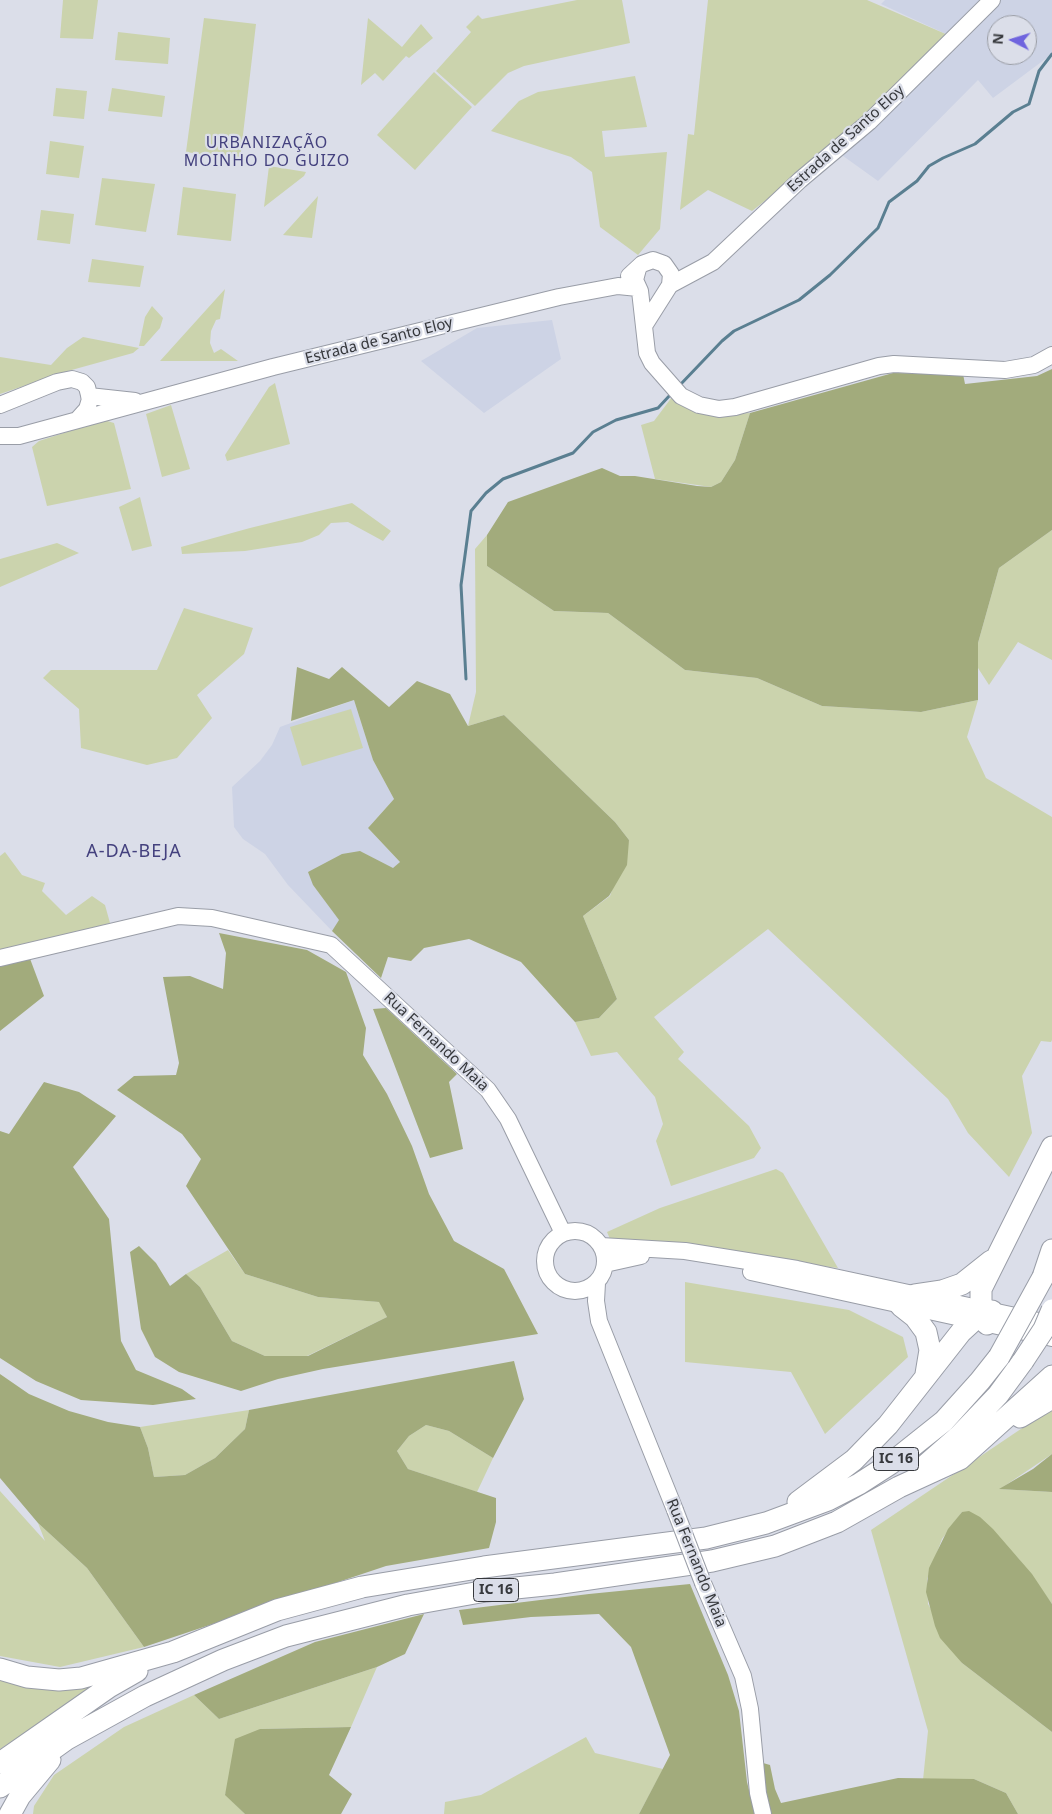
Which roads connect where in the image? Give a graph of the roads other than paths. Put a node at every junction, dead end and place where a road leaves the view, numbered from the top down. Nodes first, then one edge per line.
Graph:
1 (992, 0) edge
2 (668, 268) junction
3 (638, 269) junction
4 (696, 272) junction
5 (618, 286) junction
6 (669, 288) junction
7 (639, 290) junction
8 (644, 326) junction
9 (1052, 355) edge
10 (89, 396) junction
11 (142, 402) junction
12 (1, 405) edge
13 (78, 419) junction
14 (0, 436) edge
15 (0, 958) edge
16 (1052, 1147) edge
17 (563, 1233) junction
18 (1003, 1245) junction
19 (601, 1246) junction
20 (1052, 1250) edge
21 (605, 1264) junction
22 (597, 1282) junction
23 (572, 1292) junction
24 (908, 1301) junction
25 (1052, 1310) edge
26 (983, 1316) junction
27 (599, 1321) junction
28 (1052, 1324) edge
29 (1052, 1338) edge
30 (1052, 1376) edge
31 (925, 1377) junction
32 (1052, 1398) edge
33 (985, 1438) junction
34 (900, 1487) junction
35 (766, 1523) junction
36 (172, 1652) junction
37 (0, 1669) edge
38 (67, 1739) junction
39 (0, 1763) edge
40 (0, 1788) edge
41 (15, 1805) edge
42 (763, 1814) edge

1 - 4 main road, Estrada de Santo Eloy
2 - 3 main road
2 - 4 main road
2 - 6 main road
3 - 5 main road, Estrada de Santo Eloy
3 - 7 main road
4 - 6 main road, Estrada de Santo Eloy
5 - 7 main road, Estrada de Santo Eloy
5 - 11 main road, Estrada de Santo Eloy
6 - 7 main road
6 - 8 main road
7 - 8 main road
8 - 9 main road
10 - 11 main road, Estrada de Santo Eloy
10 - 12 main road
10 - 13 main road
11 - 13 main road, Estrada de Santo Eloy
13 - 14 main road, Estrada de Santo Eloy
15 - 17 main road, Rua Fernando Maia
16 - 18 highway
17 - 19 main road
17 - 23 main road
18 - 24 highway
18 - 26 highway
19 - 21 main road
19 - 24 main road
20 - 35 highway, IC 16, bridge
21 - 22 main road
21 - 24 main road
22 - 23 main road
22 - 27 main road, Rua Fernando Maia
23 - 27 main road, Rua Fernando Maia
24 - 26 main road
24 - 31 highway
25 - 34 highway, IC 16, bridge
26 - 28 main road
26 - 29 main road
26 - 31 highway
27 - 42 main road, Rua Fernando Maia, bridge
30 - 33 highway
31 - 35 highway
32 - 33 highway
33 - 34 highway
34 - 38 highway, IC 16
35 - 36 highway, IC 16
36 - 37 highway
36 - 39 highway
38 - 40 highway
38 - 41 highway

